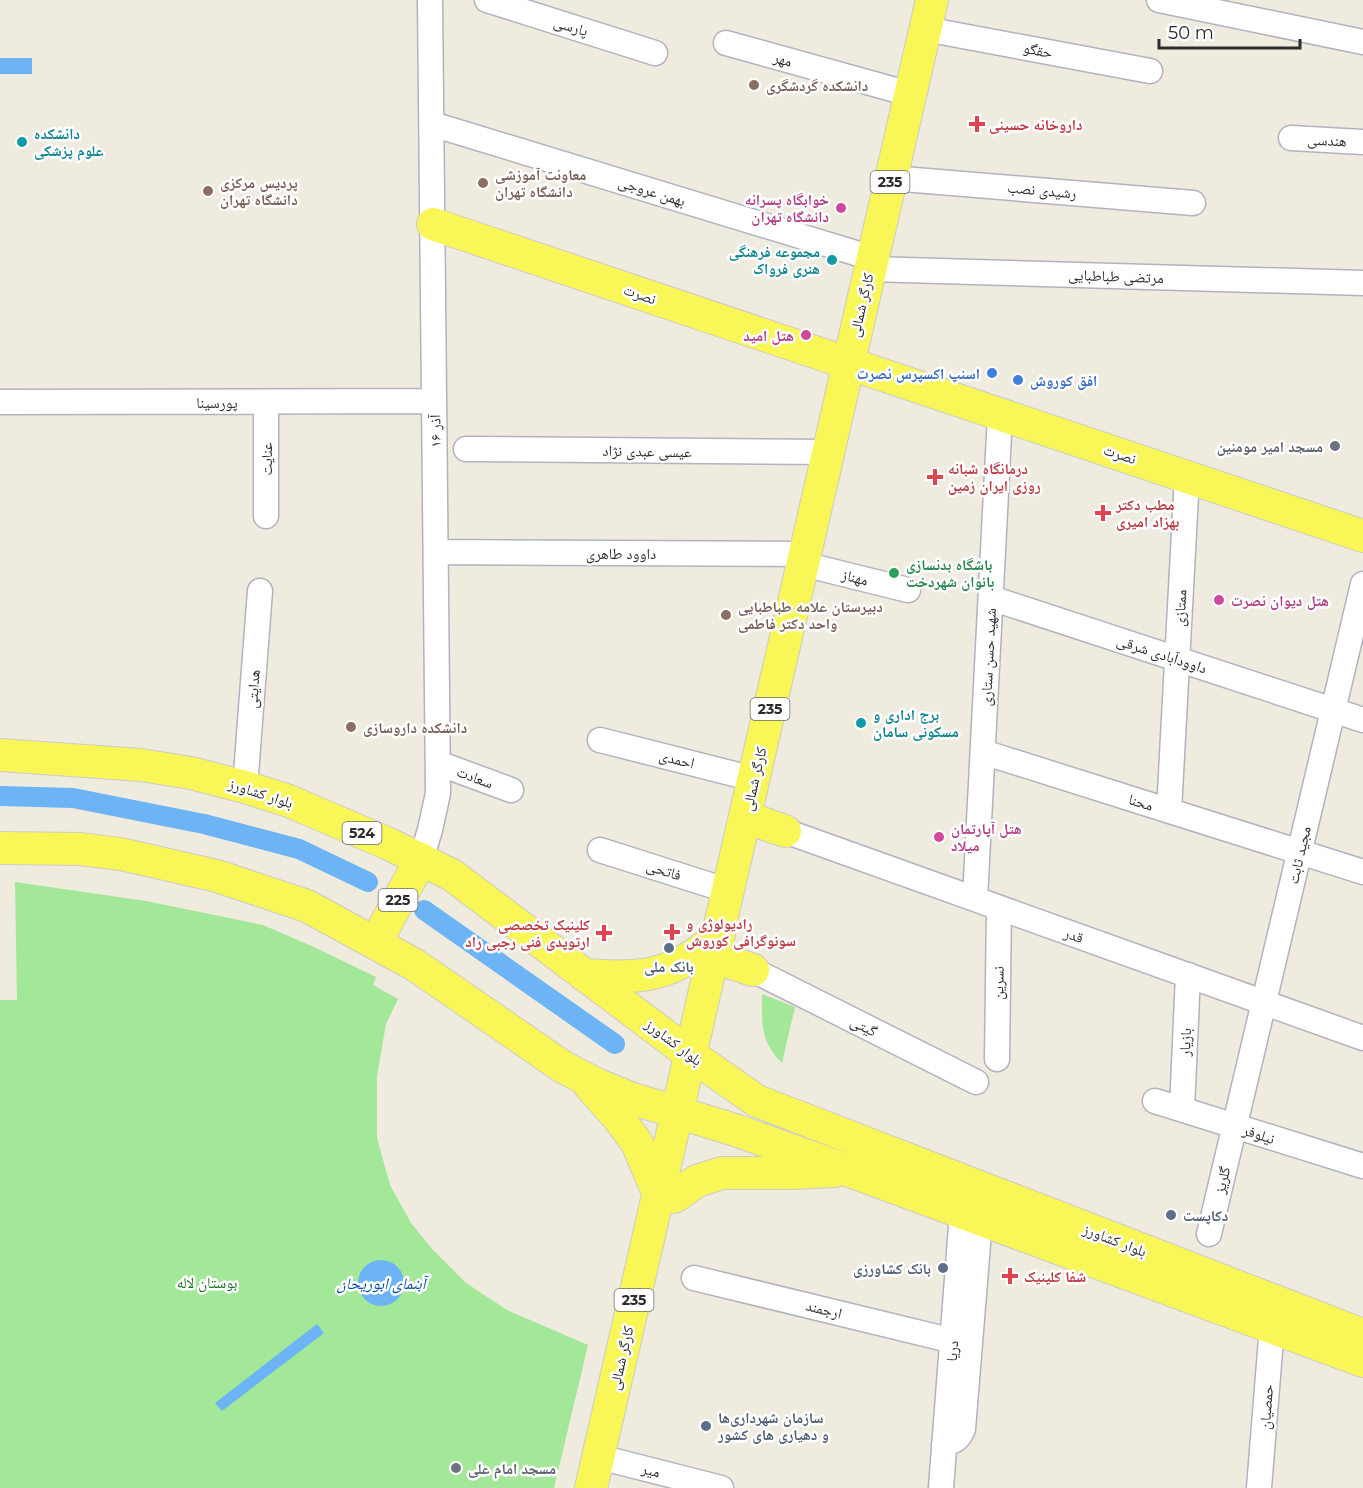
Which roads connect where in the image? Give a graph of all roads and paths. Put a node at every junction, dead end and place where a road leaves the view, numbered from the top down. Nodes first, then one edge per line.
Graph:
1 (430, 0) edge
2 (487, 0) edge
3 (1159, 0) edge
4 (929, 14) edge
5 (1363, 42) edge
6 (726, 43) dead end
7 (655, 53) dead end
8 (1150, 71) dead end
9 (910, 94) junction
10 (432, 124) junction
11 (1292, 138) dead end
12 (1363, 142) edge
13 (891, 178) junction
14 (1193, 203) dead end
15 (433, 224) junction
16 (871, 263) junction
17 (1363, 283) edge
18 (862, 368) junction
19 (434, 401) junction
20 (0, 402) edge
21 (266, 402) junction
22 (1000, 415) junction
23 (466, 449) dead end
24 (828, 452) junction
25 (1187, 477) junction
26 (266, 516) dead end
27 (1363, 536) edge
28 (436, 552) junction
29 (804, 559) junction
30 (1363, 584) edge
31 (908, 590) dead end
32 (260, 591) dead end
33 (991, 597) junction
34 (1177, 659) junction
35 (1333, 710) junction
36 (1363, 720) edge
37 (600, 740) dead end
38 (983, 752) junction
39 (0, 754) edge
40 (438, 763) junction
41 (754, 779) junction
42 (245, 787) junction
43 (511, 790) dead end
44 (1169, 811) junction
45 (745, 817) junction
46 (785, 831) joint
47 (0, 848) edge
48 (600, 850) dead end
49 (1300, 852) junction
50 (421, 859) junction
51 (1363, 872) edge
52 (729, 891) junction
53 (975, 899) junction
54 (999, 908) junction
55 (376, 942) junction
56 (716, 946) junction
57 (753, 970) joint
58 (584, 975) junction
59 (1188, 975) junction
60 (1264, 1003) junction
61 (1363, 1038) edge
62 (692, 1055) junction
63 (997, 1059) dead end
64 (581, 1077) junction
65 (976, 1082) dead end
66 (1155, 1101) dead end
67 (1182, 1109) junction
68 (685, 1114) junction
69 (1235, 1126) junction
70 (1363, 1166) edge
71 (847, 1170) junction
72 (667, 1196) junction
73 (971, 1216) junction
74 (1209, 1234) dead end
75 (694, 1278) dead end
76 (1272, 1326) junction
77 (1363, 1335) edge
78 (962, 1343) junction
79 (1363, 1361) edge
80 (607, 1468) edge
81 (591, 1488) edge
82 (721, 1488) edge
83 (941, 1488) edge
84 (1260, 1488) edge

1 - 10 street, ۱۶ آذر / 225
2 - 7 street, پارسی
3 - 5 street
4 - 8 street, حقگو
4 - 9 main road, کارگر شمالی / 235
6 - 9 street, مهر
9 - 13 main road, کارگر شمالی / 235
10 - 15 street, ۱۶ آذر / 225
10 - 16 street, بهمن عروجی
11 - 12 street, هندسی
13 - 14 street, رشیدی نصب
13 - 16 main road, کارگر شمالی / 235
15 - 18 main road, نصرت
15 - 19 street, ۱۶ آذر / 225
16 - 17 street, مرتضی طباطبایی
16 - 18 main road, کارگر شمالی / 235
18 - 22 main road, نصرت
18 - 24 main road, کارگر شمالی / 235
19 - 21 street, پورسینا
19 - 28 street, ۱۶ آذر / 225
20 - 21 street, پورسینا
21 - 26 street, عنایت
22 - 25 main road, نصرت
22 - 33 street, شهید حسن ستاری
23 - 24 street, عیسی عبدی نژاد
24 - 29 main road, کارگر شمالی / 235
25 - 27 main road, نصرت
25 - 34 street, ممتازی
28 - 29 street, داوود طاهری
28 - 40 street, ۱۶ آذر / 225
29 - 31 street, مهناز
29 - 41 main road, کارگر شمالی / 235
30 - 35 street, مجید ثابت
32 - 42 street, هدایتی
33 - 34 street, داوودآبادی شرقی
33 - 38 street, شهید حسن ستاری
34 - 35 street, داوودآبادی شرقی
34 - 44 street, ممتازی
35 - 36 street, داوودآبادی شرقی
35 - 49 street, مجید ثابت
37 - 41 street, احمدی
38 - 44 street, محنا
38 - 53 street, شهید حسن ستاری
39 - 42 main road, بلوار کشاورز / 524
40 - 43 street, سعادت
40 - 50 street, ۱۶ آذر / 225
41 - 45 main road, کارگر شمالی / 235
42 - 50 main road, بلوار کشاورز / 524
44 - 49 street, محنا
45 - 46 main road
45 - 52 main road, کارگر شمالی / 235
46 - 53 street, قدر
47 - 55 main road, بلوار کشاورز
48 - 52 street, فاتحی
49 - 51 street, محنا
49 - 60 street, مجید ثابت
50 - 55 main road, 225
50 - 58 main road, بلوار کشاورز / 524
52 - 56 main road, کارگر شمالی / 235
53 - 54 street, قدر
54 - 59 street, قدر
54 - 63 street, نسرین
55 - 64 main road, بلوار کشاورز
56 - 57 main road
56 - 58 main road
56 - 62 main road, کارگر شمالی / 235
57 - 65 street, گیتی
58 - 62 main road, بلوار کشاورز / 524
59 - 60 street, قدر
59 - 67 street, بازیار
60 - 61 street, قدر
60 - 69 street, مجید ثابت
62 - 68 main road, کارگر شمالی / 235
62 - 77 main road, بلوار کشاورز / 524
64 - 68 main road, بلوار کشاورز
64 - 72 main road
66 - 67 street, نیلوفر
67 - 69 street, نیلوفر
68 - 71 main road, بلوار کشاورز
68 - 72 main road, کارگر شمالی / 235
69 - 70 street, نیلوفر
69 - 74 street, گلریز
71 - 72 main road
71 - 73 main road, بلوار کشاورز
72 - 80 main road, کارگر شمالی / 235
73 - 76 main road, بلوار کشاورز
73 - 78 street, دریا
75 - 78 street, ارجمند
76 - 79 main road, بلوار کشاورز
76 - 84 street, حمصیان
78 - 83 street, دریا
80 - 81 main road, کارگر شمالی / 235
80 - 82 street, میر

